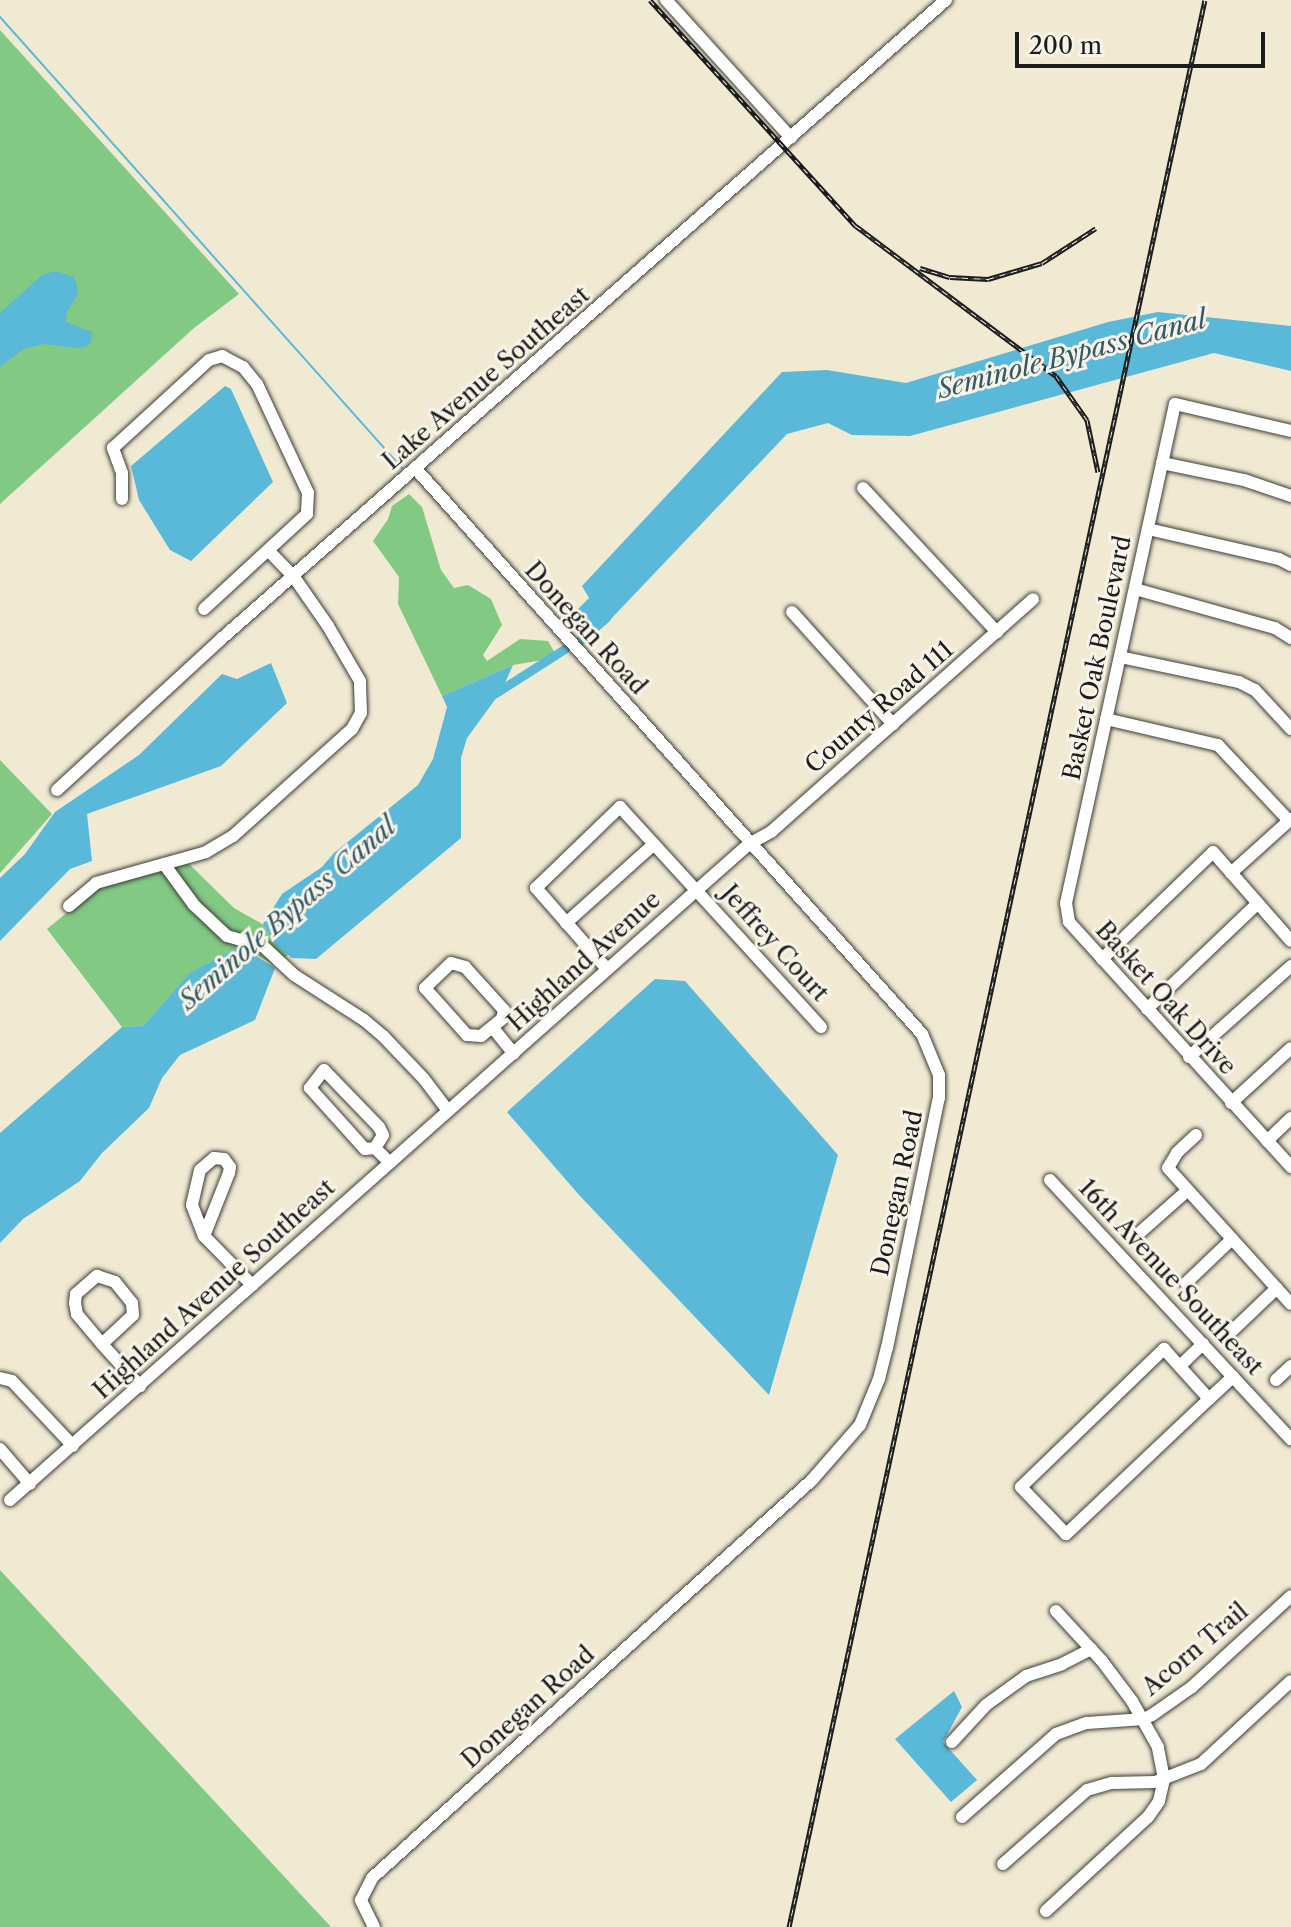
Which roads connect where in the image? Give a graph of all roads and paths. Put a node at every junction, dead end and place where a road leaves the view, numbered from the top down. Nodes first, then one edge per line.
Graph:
1 (666, 0) edge
2 (946, 0) edge
3 (791, 138) junction
4 (1291, 431) edge
5 (1162, 463) junction
6 (416, 469) junction
7 (863, 488) dead end
8 (1291, 496) edge
9 (122, 499) dead end
10 (1148, 529) junction
11 (270, 552) junction
12 (1291, 565) edge
13 (294, 577) junction
14 (1135, 589) junction
15 (1033, 599) dead end
16 (204, 609) dead end
17 (792, 612) dead end
18 (997, 632) junction
19 (1291, 638) edge
20 (1120, 657) junction
21 (1106, 719) junction
22 (893, 724) junction
23 (1291, 729) edge
24 (57, 790) dead end
25 (1290, 820) edge
26 (654, 844) junction
27 (749, 844) junction
28 (164, 864) junction
29 (1231, 873) junction
30 (697, 890) junction
31 (1258, 903) junction
32 (69, 906) dead end
33 (1069, 922) joint
34 (566, 923) junction
35 (1291, 941) edge
36 (1102, 959) junction
37 (1291, 966) edge
38 (607, 969) junction
39 (1147, 1009) junction
40 (821, 1027) dead end
41 (493, 1028) junction
42 (1291, 1048) edge
43 (514, 1054) junction
44 (1189, 1057) junction
45 (1231, 1103) junction
46 (448, 1111) junction
47 (1291, 1118) edge
48 (1196, 1135) dead end
49 (1267, 1141) junction
50 (375, 1148) junction
51 (390, 1163) junction
52 (1291, 1167) edge
53 (1050, 1180) dead end
54 (1188, 1190) junction
55 (204, 1236) junction
56 (1136, 1236) dead end
57 (1232, 1239) junction
58 (1186, 1283) dead end
59 (252, 1285) junction
60 (1277, 1288) junction
61 (1291, 1304) edge
62 (1232, 1331) dead end
63 (102, 1344) junction
64 (1203, 1344) junction
65 (1180, 1366) junction
66 (1291, 1366) edge
67 (1233, 1377) junction
68 (0, 1378) edge
69 (1276, 1380) dead end
70 (140, 1386) junction
71 (1209, 1399) junction
72 (1291, 1439) edge
73 (73, 1446) junction
74 (0, 1449) edge
75 (30, 1484) junction
76 (10, 1500) dead end
77 (1291, 1596) edge
78 (1056, 1611) dead end
79 (1091, 1649) junction
80 (1291, 1681) edge
81 (1144, 1719) junction
82 (952, 1742) dead end
83 (1164, 1779) junction
84 (962, 1817) dead end
85 (1003, 1864) dead end
86 (1046, 1911) dead end
87 (374, 1927) edge

1 - 3 street
2 - 3 street, Lake Avenue Southeast
3 - 6 street, Lake Avenue Southeast
4 - 5 street, Basket Oak Boulevard
5 - 8 street
5 - 10 street, Basket Oak Boulevard
6 - 13 street, Lake Avenue Southeast
6 - 27 street, Donegan Road
7 - 18 street
9 - 11 street
10 - 12 street
10 - 14 street, Basket Oak Boulevard
11 - 13 street
11 - 16 street
13 - 24 street, Lake Avenue Southeast
13 - 28 street
14 - 19 street
14 - 20 street, Basket Oak Boulevard
15 - 18 street, County Road 111
17 - 22 street
18 - 22 street, County Road 111
20 - 21 street, Basket Oak Boulevard
20 - 23 street
21 - 25 street
21 - 33 street, Basket Oak Boulevard
22 - 27 street, County Road 111
25 - 29 street
26 - 30 street, Jeffrey Court
26 - 34 street
26 - 34 street, Jeffrey Court
27 - 30 street, Highland Avenue
27 - 87 street, Donegan Road
28 - 32 street
28 - 46 street
29 - 31 street
29 - 36 street
30 - 38 street, Highland Avenue
30 - 40 street, Jeffrey Court
31 - 35 street
31 - 39 street
33 - 36 street, Basket Oak Drive
34 - 38 street
36 - 39 street, Basket Oak Drive
37 - 44 street
38 - 43 street, Highland Avenue
39 - 44 street, Basket Oak Drive
41 - 41 street
41 - 43 street
42 - 45 street
43 - 46 street, Highland Avenue
44 - 45 street, Basket Oak Drive
45 - 49 street, Basket Oak Drive
46 - 51 street, Highland Avenue Southeast
47 - 49 street
48 - 54 street
49 - 52 street, Basket Oak Drive
50 - 50 street
50 - 51 street
51 - 59 street, Highland Avenue Southeast
53 - 64 street, 16th Avenue Southeast
54 - 56 street
54 - 57 street
55 - 55 street
55 - 59 street
57 - 58 street
57 - 60 street
59 - 70 street, Highland Avenue Southeast
60 - 61 street
60 - 62 street
63 - 63 street
63 - 70 street
64 - 65 street
64 - 67 street, 16th Avenue Southeast
65 - 71 street
65 - 71 street
66 - 69 street
67 - 71 street
67 - 72 street, 16th Avenue Southeast
68 - 73 street
70 - 73 street, Highland Avenue Southeast
73 - 75 street, Highland Avenue Southeast
74 - 75 street
75 - 76 street, Highland Avenue Southeast
77 - 81 street, Acorn Trail
78 - 79 street
79 - 81 street
79 - 82 street
80 - 83 street
81 - 83 street
81 - 84 street, Acorn Trail
83 - 85 street
83 - 86 street

